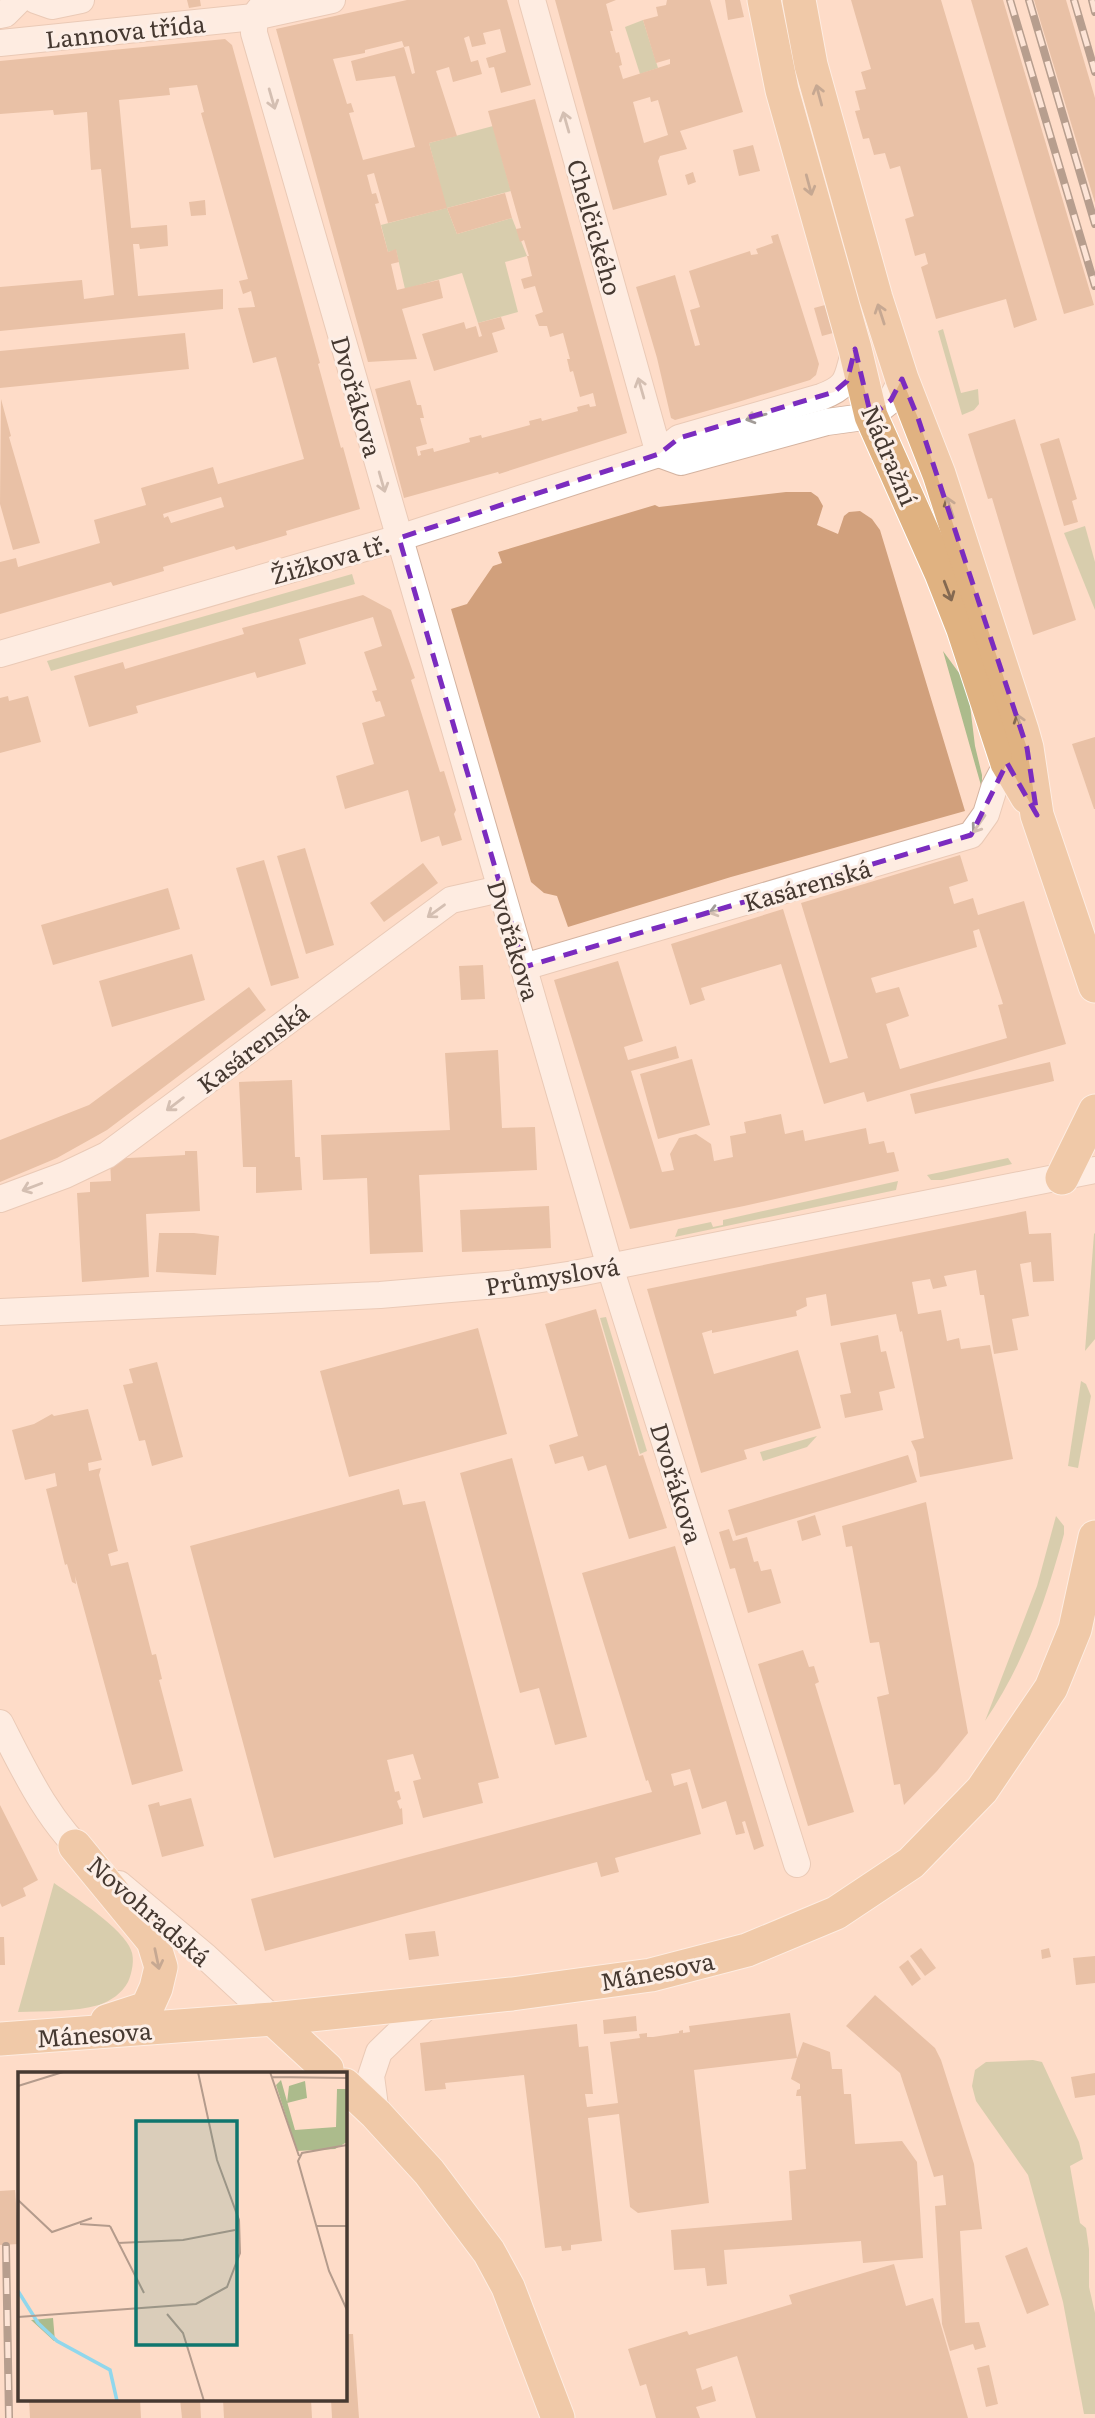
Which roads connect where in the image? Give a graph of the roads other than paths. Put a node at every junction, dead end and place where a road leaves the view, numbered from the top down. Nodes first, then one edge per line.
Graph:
1 (19, 0) edge
2 (36, 0) edge
3 (81, 0) edge
4 (332, 0) edge
5 (532, 0) edge
6 (764, 0) edge
7 (799, 0) edge
8 (260, 11) edge
9 (0, 15) edge
10 (0, 43) edge
11 (855, 349) junction
12 (902, 379) junction
13 (871, 416) junction
14 (659, 454) junction
15 (398, 538) junction
16 (0, 654) edge
17 (1007, 763) junction
18 (1037, 815) junction
19 (500, 889) junction
20 (524, 967) junction
21 (1095, 986) edge
22 (1095, 1111) edge
23 (1095, 1170) edge
24 (1062, 1178) junction
25 (0, 1199) edge
26 (610, 1267) junction
27 (0, 1312) edge
28 (1095, 1536) edge
29 (0, 1723) edge
30 (75, 1846) junction
31 (797, 1864) dead end
32 (430, 2003) junction
33 (273, 2019) junction
34 (67, 2035) junction
35 (0, 2039) edge
36 (330, 2072) edge
37 (346, 2087) edge
38 (376, 2114) junction
39 (558, 2418) edge

1 - 9 street
2 - 3 street
4 - 8 street, Lannova třída
14 -> 5 street, Chelčického
6 -> 11 main road, Nádražní
12 -> 7 main road, Nádražní
8 - 10 street, Lannova třída
8 -> 15 street, Dvořákova
11 - 13 main road, Nádražní
11 -> 14 street, Žižkova tř.
12 - 13 street
18 -> 12 main road, Nádražní
13 - 14 street, Žižkova tř.
13 -> 17 main road, Nádražní
14 - 15 street, Žižkova tř.
15 - 16 street, Žižkova tř.
15 - 19 street, Dvořákova
17 - 18 main road, Nádražní
17 -> 20 street, Kasárenská
18 - 21 main road, Nádražní
19 - 20 street, Dvořákova
19 -> 25 street, Kasárenská
20 - 26 street, Dvořákova
22 - 24 main road
23 - 24 street, Průmyslová
24 - 26 street, Průmyslová
26 - 27 street, Průmyslová
26 - 31 street, Dvořákova
28 - 32 main road, Mánesova
29 - 30 street, Novohradská
30 - 33 street, Novohradská
30 -> 34 main road
32 - 33 main road, Mánesova
32 - 38 street
33 - 34 main road, Mánesova
33 - 36 main road, Novohradská
34 - 35 main road, Mánesova
37 - 38 main road, Novohradská
38 - 39 main road, Novohradská

